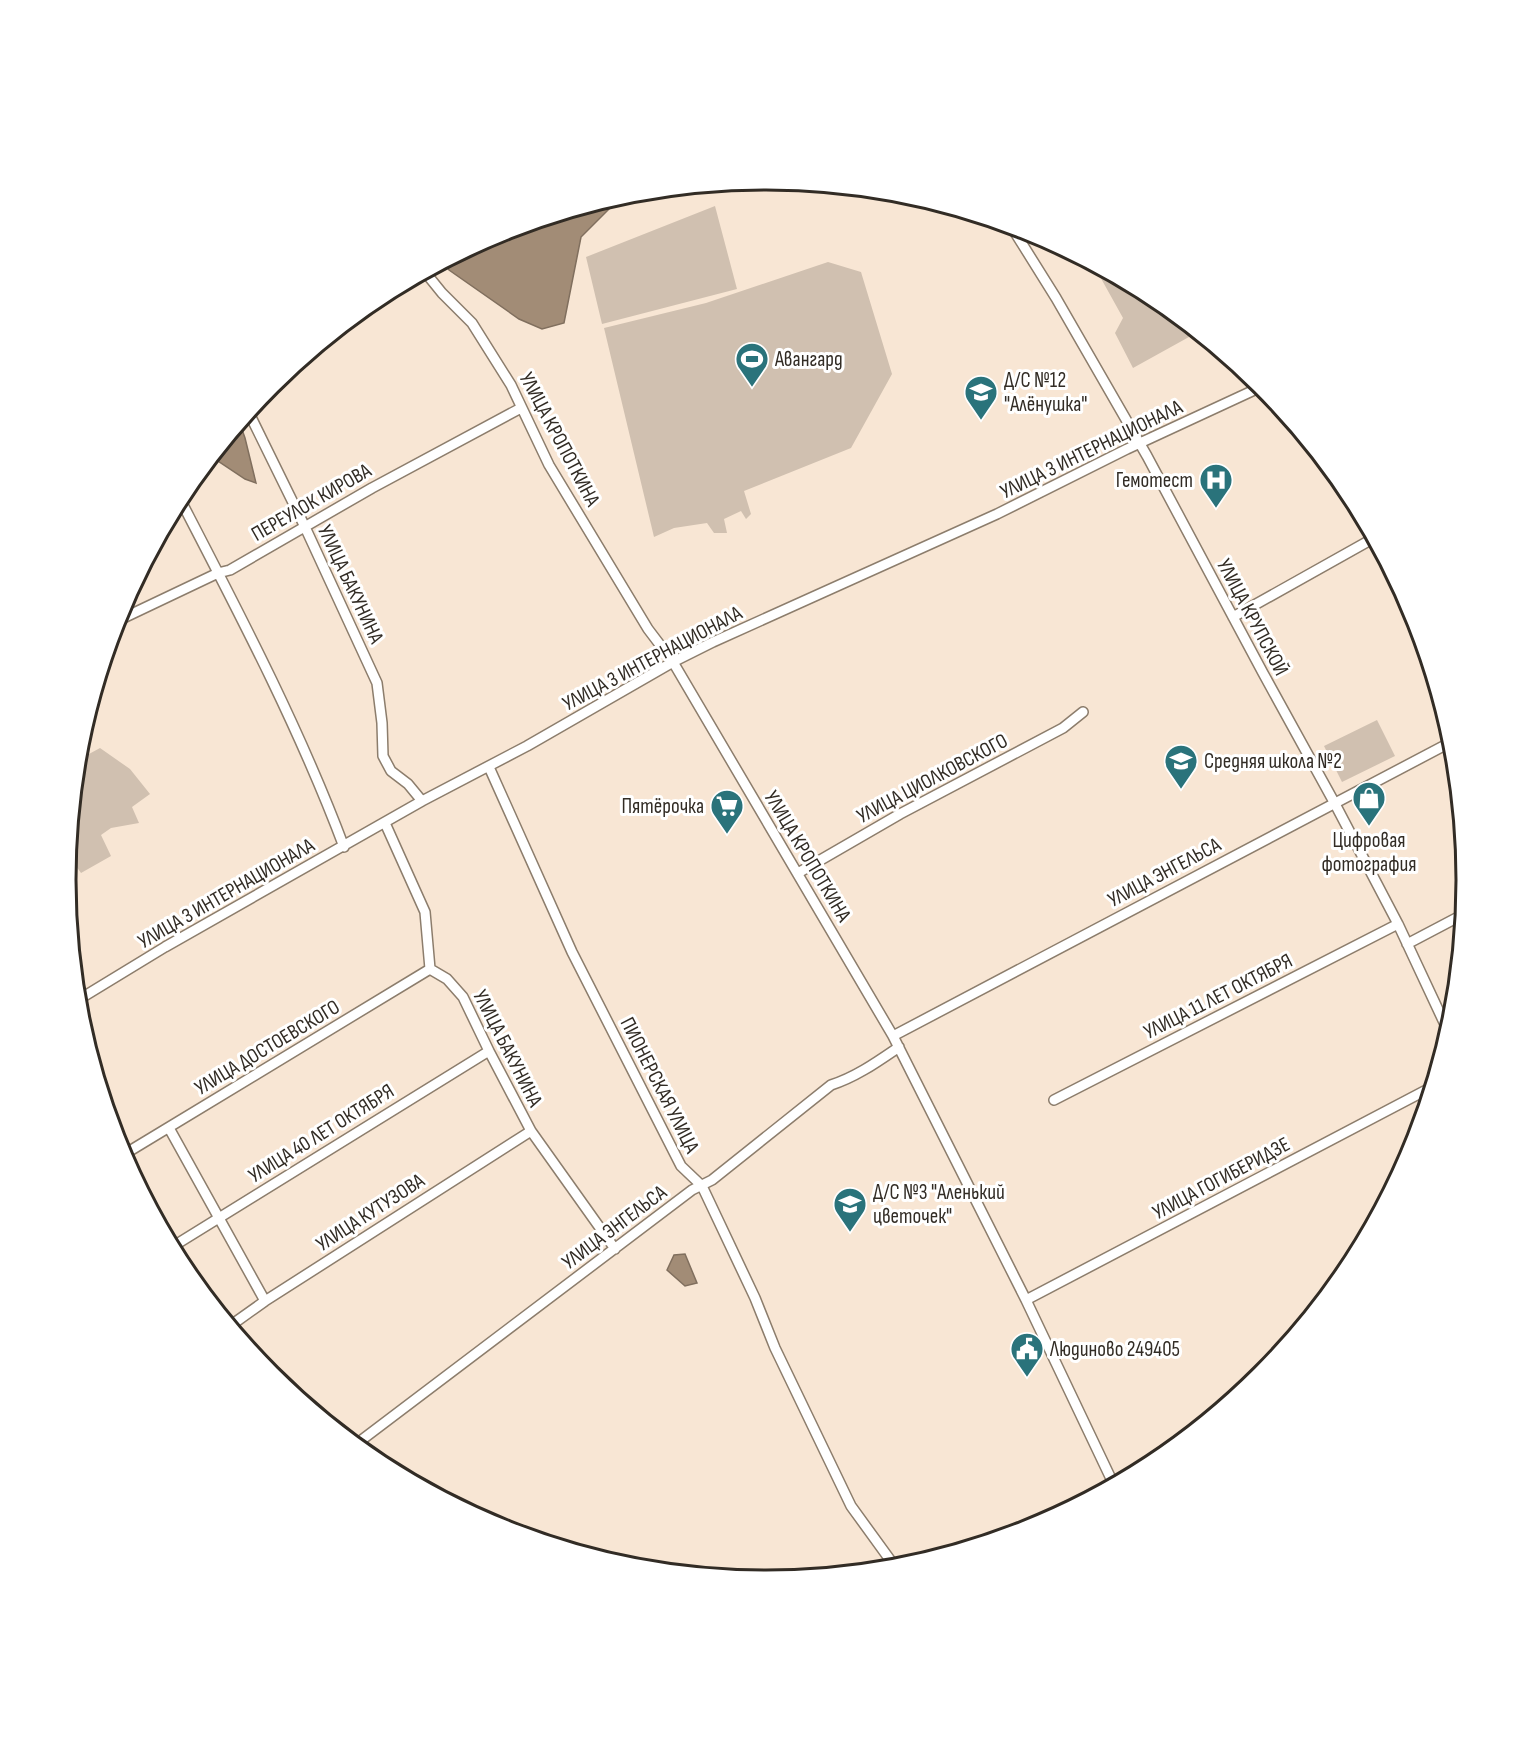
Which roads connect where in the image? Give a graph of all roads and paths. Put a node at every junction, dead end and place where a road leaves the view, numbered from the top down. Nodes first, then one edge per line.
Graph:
1 (1019, 238) edge
2 (430, 279) edge
3 (1253, 392) edge
4 (520, 408) junction
5 (253, 421) edge
6 (1140, 444) junction
7 (185, 509) edge
8 (305, 527) junction
9 (1367, 542) edge
10 (218, 573) junction
11 (129, 615) edge
12 (1233, 617) junction
13 (673, 662) junction
14 (1083, 712) dead end
15 (1443, 746) edge
16 (489, 766) junction
17 (422, 801) junction
18 (1334, 802) junction
19 (385, 823) junction
20 (344, 847) junction
21 (798, 873) junction
22 (1455, 919) edge
23 (1398, 924) junction
24 (1407, 944) junction
25 (430, 969) junction
26 (86, 995) edge
27 (1442, 1019) edge
28 (893, 1036) junction
29 (899, 1047) junction
30 (489, 1051) junction
31 (1423, 1093) edge
32 (1054, 1100) dead end
33 (169, 1128) junction
34 (531, 1131) junction
35 (131, 1150) edge
36 (702, 1186) junction
37 (217, 1218) junction
38 (180, 1242) edge
39 (615, 1249) junction
40 (1026, 1300) junction
41 (265, 1301) junction
42 (236, 1321) edge
43 (362, 1439) edge
44 (1111, 1478) edge
45 (890, 1559) edge

1 - 6 street, УЛИЦА КРУПСКОЙ
2 - 4 street, УЛИЦА КРОПОТКИНА
3 - 6 street, УЛИЦА 3 ИНТЕРНАЦИОНАЛА
4 - 8 street, ПЕРЕУЛОК КИРОВА
4 - 13 street, УЛИЦА КРОПОТКИНА
5 - 8 street, УЛИЦА БАКУНИНА
6 - 12 street, УЛИЦА КРУПСКОЙ
6 - 13 street, УЛИЦА 3 ИНТЕРНАЦИОНАЛА
7 - 10 street
8 - 10 street, ПЕРЕУЛОК КИРОВА
8 - 17 street, УЛИЦА БАКУНИНА
9 - 12 street
10 - 11 street, ПЕРЕУЛОК КИРОВА
10 - 20 street
12 - 18 street, УЛИЦА КРУПСКОЙ
13 - 16 street, УЛИЦА 3 ИНТЕРНАЦИОНАЛА
13 - 21 street, УЛИЦА КРОПОТКИНА
14 - 21 street, УЛИЦА ЦИОЛКОВСКОГО
15 - 18 street, УЛИЦА ЭНГЕЛЬСА
16 - 17 street, УЛИЦА 3 ИНТЕРНАЦИОНАЛА
16 - 36 street, ПИОНЕРСКАЯ УЛИЦА
17 - 19 street, УЛИЦА 3 ИНТЕРНАЦИОНАЛА
18 - 23 street, УЛИЦА КРУПСКОЙ
18 - 28 street, УЛИЦА ЭНГЕЛЬСА
19 - 20 street, УЛИЦА 3 ИНТЕРНАЦИОНАЛА
19 - 25 street
20 - 26 street, УЛИЦА 3 ИНТЕРНАЦИОНАЛА
21 - 28 street, УЛИЦА КРОПОТКИНА
22 - 24 street
23 - 24 street, УЛИЦА КРУПСКОЙ
23 - 32 street, УЛИЦА 11 ЛЕТ ОКТЯБРЯ
24 - 27 street, УЛИЦА КРУПСКОЙ
25 - 30 street, УЛИЦА БАКУНИНА
25 - 33 street, УЛИЦА ДОСТОЕВСКОГО
28 - 29 street, УЛИЦА КРОПОТКИНА
29 - 36 street, УЛИЦА ЭНГЕЛЬСА
29 - 40 street, УЛИЦА КРОПОТКИНА
30 - 34 street, УЛИЦА БАКУНИНА
30 - 37 street, УЛИЦА 40 ЛЕТ ОКТЯБРЯ
31 - 40 street, УЛИЦА ГОГИБЕРИДЗЕ
33 - 35 street, УЛИЦА ДОСТОЕВСКОГО
33 - 37 street
34 - 39 street, УЛИЦА БАКУНИНА
34 - 41 street, УЛИЦА КУТУЗОВА
36 - 39 street, УЛИЦА ЭНГЕЛЬСА
36 - 45 street, ПИОНЕРСКАЯ УЛИЦА
37 - 38 street, УЛИЦА 40 ЛЕТ ОКТЯБРЯ
37 - 41 street
39 - 43 street, УЛИЦА ЭНГЕЛЬСА
40 - 44 street, УЛИЦА КРОПОТКИНА
41 - 42 street, УЛИЦА КУТУЗОВА

